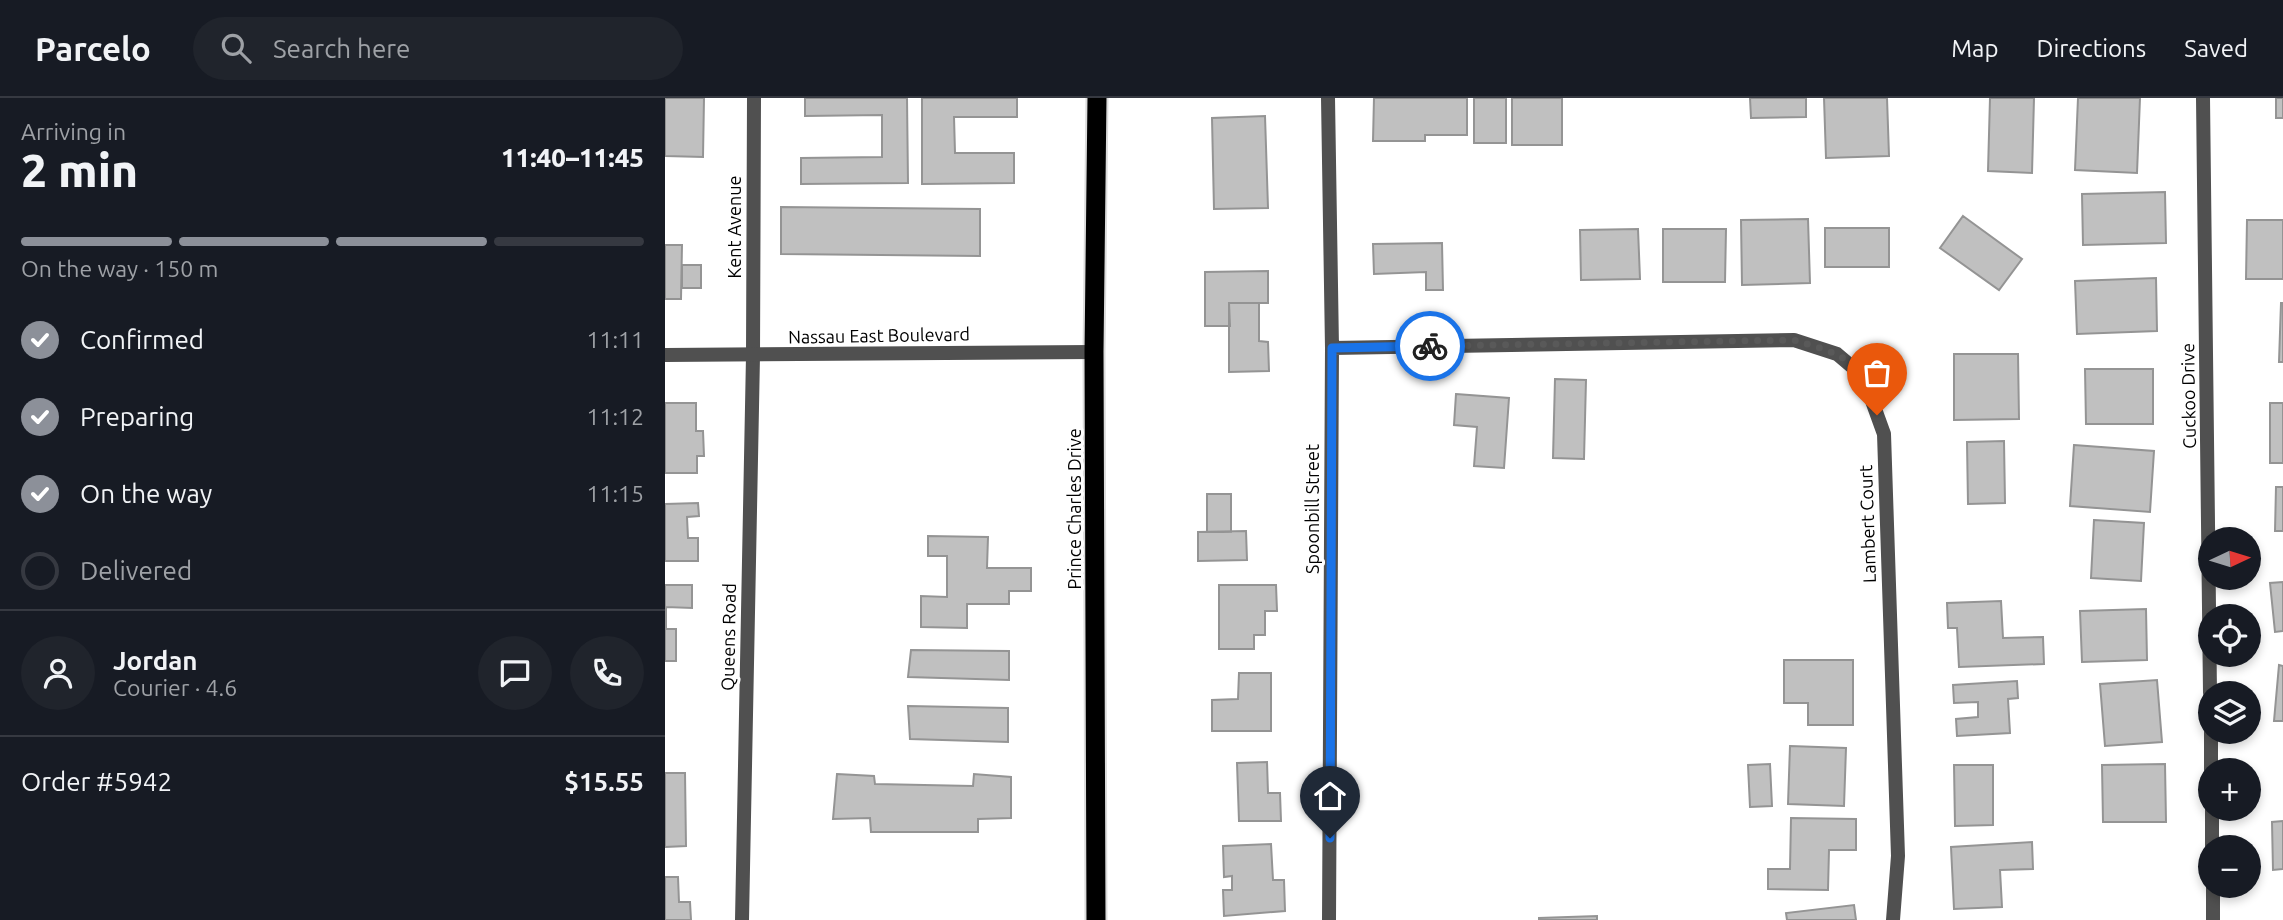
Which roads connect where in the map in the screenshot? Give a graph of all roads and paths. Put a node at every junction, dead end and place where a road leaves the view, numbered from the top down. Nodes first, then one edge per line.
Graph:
1 (754, 98) edge
2 (1097, 98) edge
3 (1328, 98) edge
4 (2203, 98) edge
5 (1332, 348) junction
6 (1094, 352) junction
7 (665, 355) edge
8 (753, 356) junction
9 (2210, 681) edge
10 (2213, 898) edge
11 (742, 920) edge
12 (1096, 920) edge
13 (1329, 920) edge
14 (1893, 920) edge
15 (2213, 920) edge

1 - 8 street, Kent Avenue
2 - 6 highway, Prince Charles Drive
3 - 5 street, Spoonbill Street
4 - 9 street, Cuckoo Drive
5 - 13 street, Spoonbill Street
5 - 14 street, Lambert Court
6 - 8 street, Nassau East Boulevard
6 - 12 highway, Prince Charles Drive
7 - 8 street, Nassau East Boulevard
8 - 11 street, Queens Road
10 - 15 street

